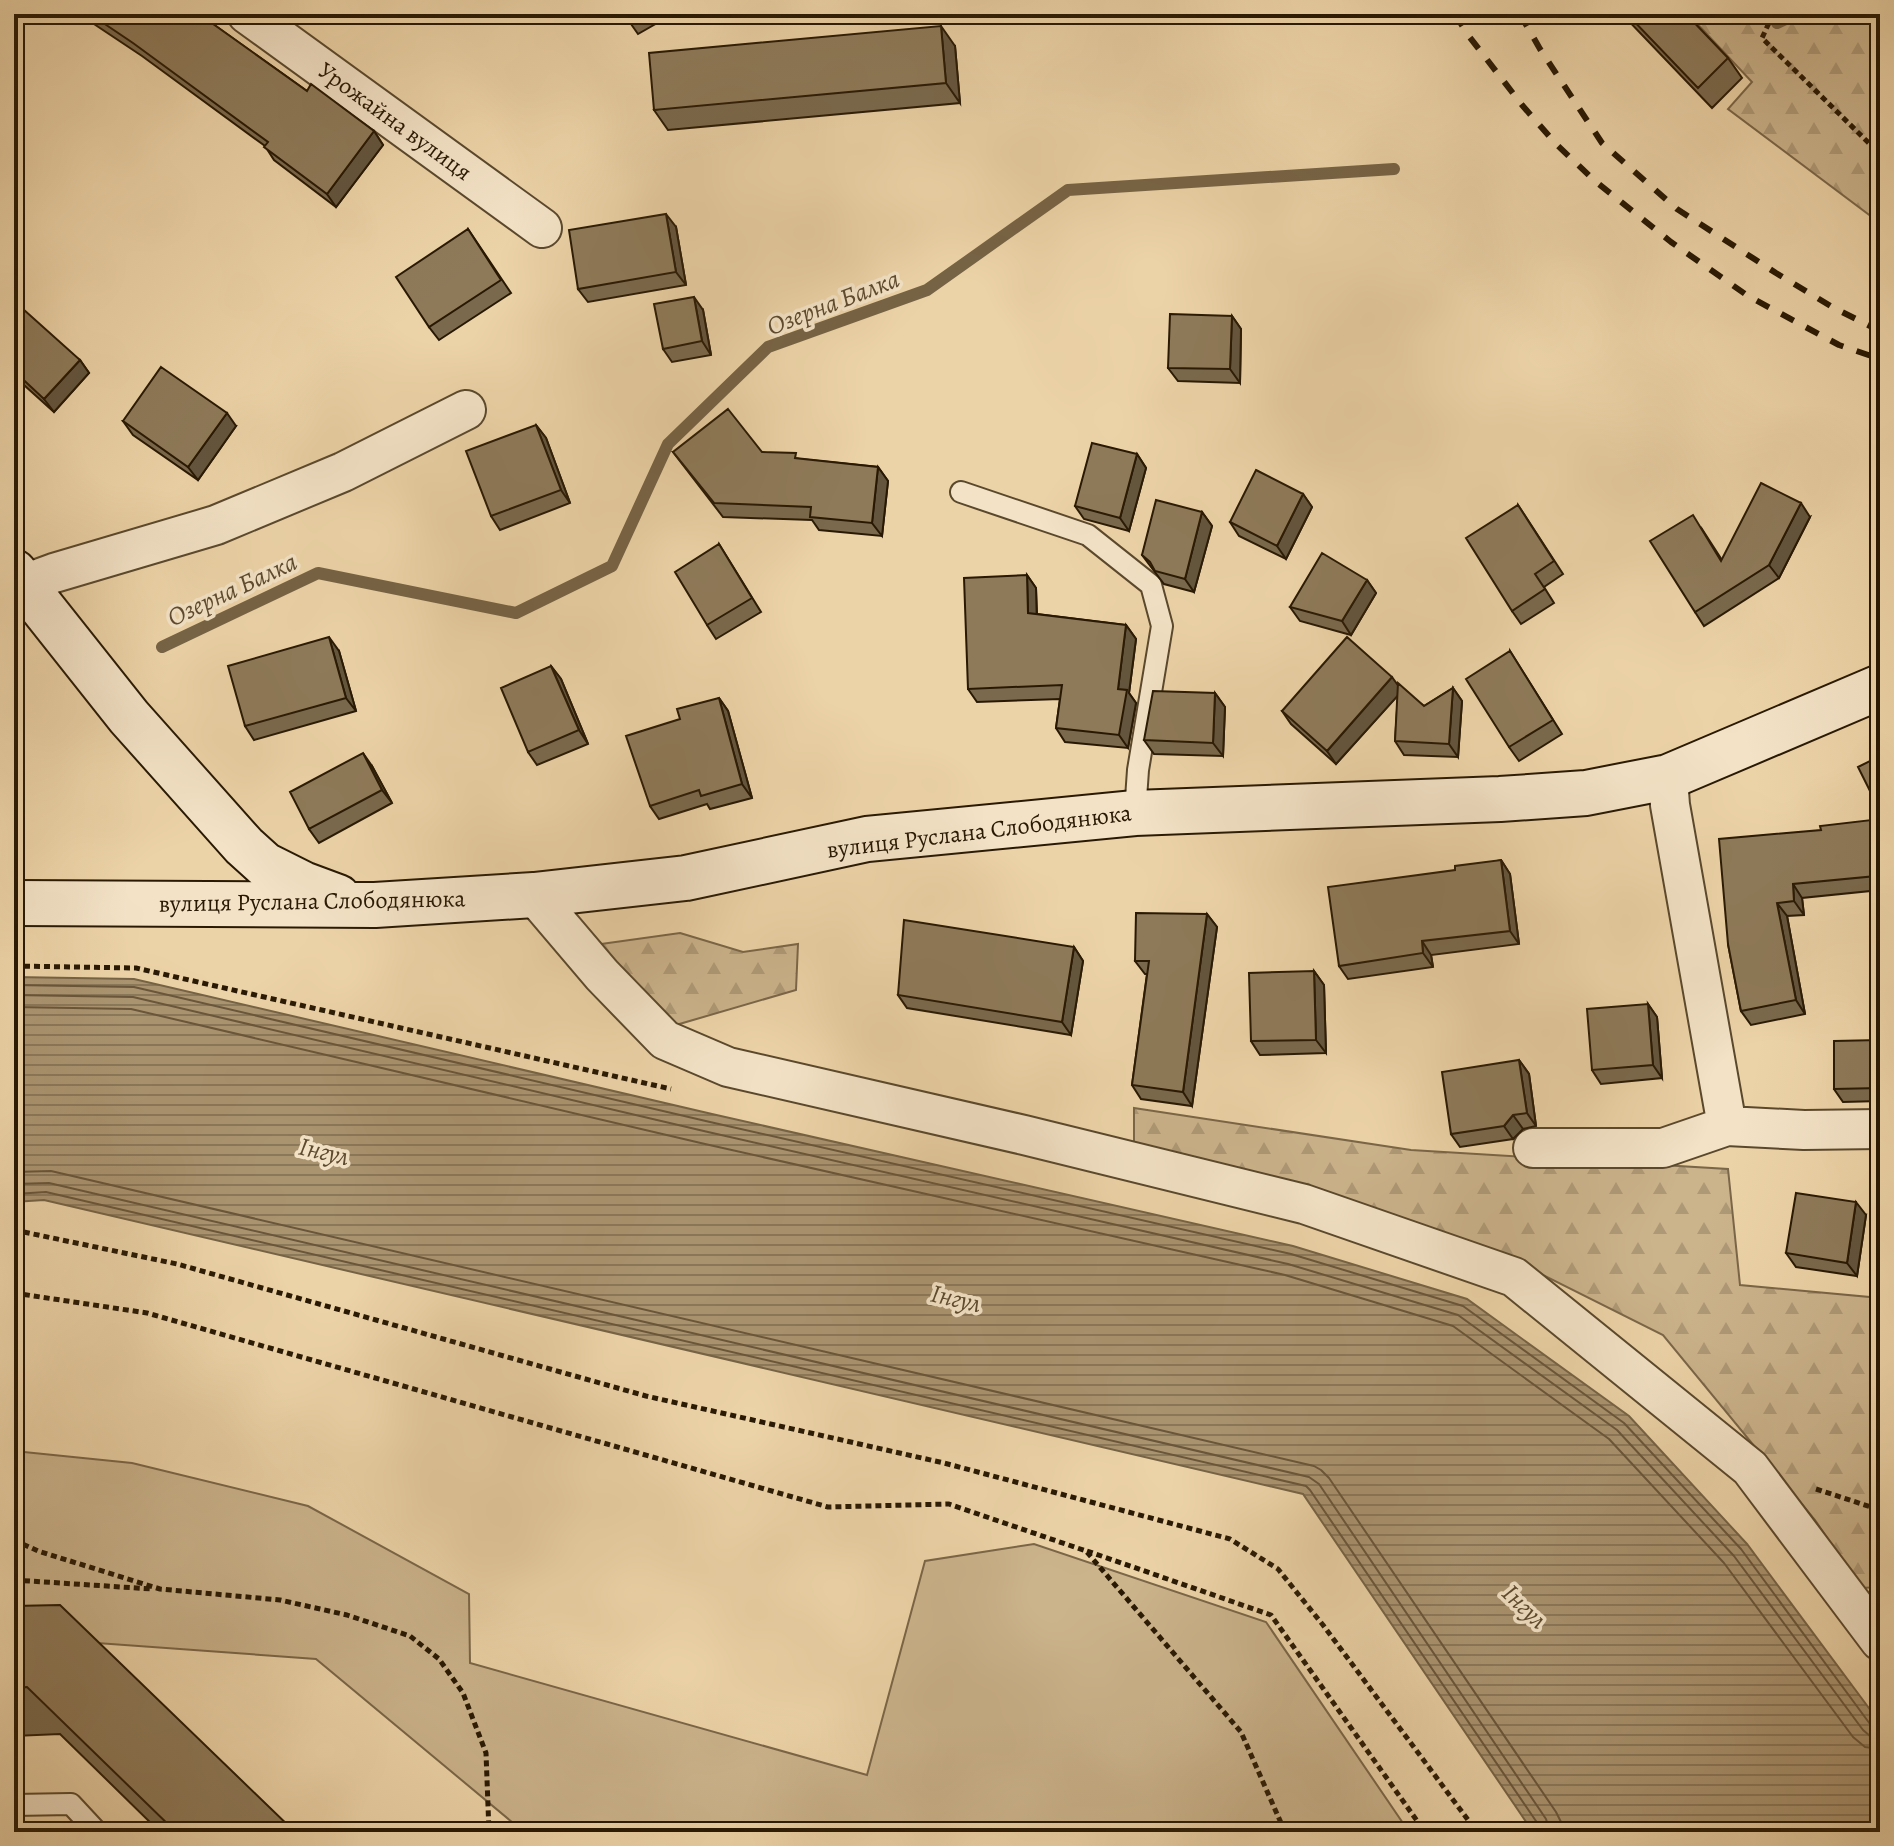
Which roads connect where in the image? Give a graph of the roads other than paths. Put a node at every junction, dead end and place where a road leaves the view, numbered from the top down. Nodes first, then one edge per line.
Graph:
1 (247, 14) edge
2 (542, 228) dead end
3 (466, 410) dead end
4 (961, 492) dead end
5 (17, 582) edge
6 (1880, 687) edge
7 (1668, 777) junction
8 (1135, 813) junction
9 (534, 895) junction
10 (19, 898) edge
11 (375, 905) junction
12 (1727, 1126) junction
13 (1880, 1129) edge
14 (1533, 1148) dead end
15 (1880, 1641) edge
16 (14, 1805) edge
17 (97, 1832) edge

1 - 2 street, Урожайна вулиця
3 - 5 street
4 - 8 lane
5 - 11 main road
6 - 7 main road, вулиця Руслана Слободянюка
7 - 8 main road, вулиця Руслана Слободянюка
7 - 12 street
8 - 9 main road, вулиця Руслана Слободянюка
9 - 11 main road, вулиця Руслана Слободянюка
9 - 15 street
10 - 11 main road, вулиця Руслана Слободянюка
12 - 13 street
12 - 14 street
16 - 17 lane

